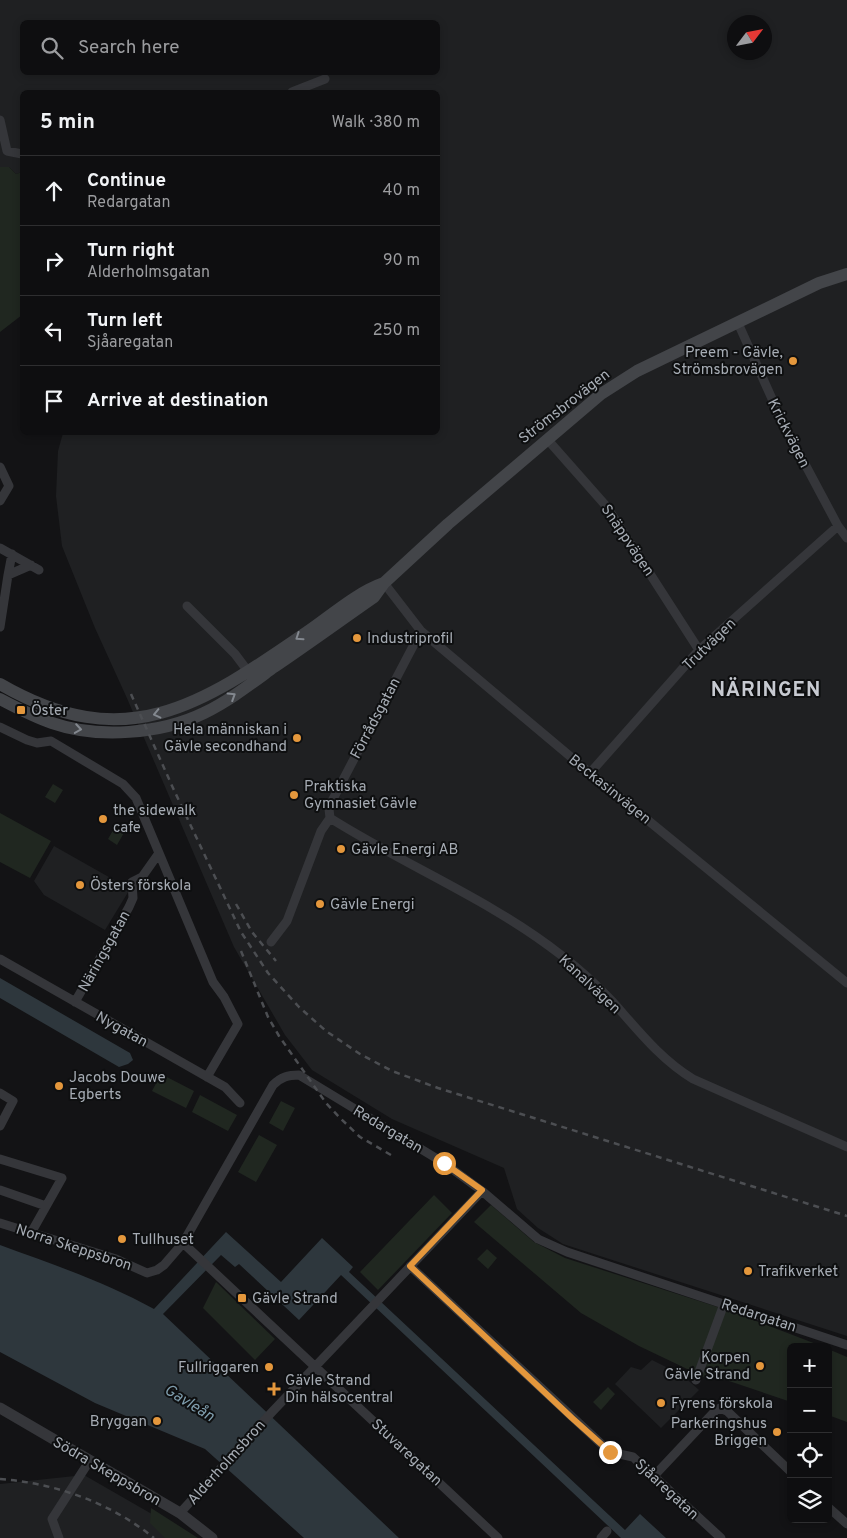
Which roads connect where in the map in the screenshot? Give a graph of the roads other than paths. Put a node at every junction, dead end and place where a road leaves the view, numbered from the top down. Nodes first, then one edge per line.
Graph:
1 (325, 79) dead end
2 (297, 90) edge
3 (0, 120) edge
4 (20, 154) edge
5 (847, 274) edge
6 (738, 323) junction
7 (546, 439) junction
8 (0, 467) edge
9 (0, 501) edge
10 (838, 526) junction
11 (847, 538) edge
12 (0, 548) edge
13 (12, 554) junction
14 (8, 575) junction
15 (384, 584) junction
16 (187, 606) dead end
17 (0, 627) edge
18 (421, 631) junction
19 (699, 650) junction
20 (251, 676) junction
21 (0, 684) edge
22 (0, 699) edge
23 (0, 727) edge
24 (590, 773) junction
25 (330, 818) junction
26 (159, 852) junction
27 (271, 942) dead end
28 (0, 960) edge
29 (847, 983) edge
30 (75, 1002) junction
31 (208, 1077) junction
32 (0, 1093) edge
33 (240, 1103) dead end
34 (0, 1126) edge
35 (847, 1147) edge
36 (0, 1159) edge
37 (0, 1190) edge
38 (482, 1190) junction
39 (46, 1206) junction
40 (0, 1222) edge
41 (31, 1233) junction
42 (183, 1243) junction
43 (410, 1266) junction
44 (147, 1272) joint
45 (724, 1304) junction
46 (847, 1345) edge
47 (315, 1366) junction
48 (696, 1380) dead end
49 (0, 1408) edge
50 (90, 1460) junction
51 (787, 1468) edge
52 (653, 1477) junction
53 (832, 1511) edge
54 (180, 1513) junction
55 (847, 1524) edge
56 (59, 1538) edge
57 (212, 1538) edge
58 (498, 1538) edge
59 (721, 1538) edge

1 - 2 street
3 - 4 street
5 - 6 main road, Strömsbrovägen
6 - 7 main road, Strömsbrovägen
6 - 10 street, Krickvägen
7 - 15 main road, Strömsbrovägen
7 - 19 street, Snäppvägen
8 - 9 street
10 - 11 street, Krickvägen
10 - 19 street, Trutvägen
12 - 13 street
13 - 14 street
13 - 14 street
14 - 17 street
15 - 18 street, Beckasinvägen
15 - 20 main road, Strömsbrovägen
16 - 20 street
18 - 24 street, Beckasinvägen
18 - 25 street, Förrådsgatan
19 - 24 street, Trutvägen
20 -> 21 main road, Strömsbrovägen
22 -> 20 main road, Strömsbrovägen
23 - 26 street
24 - 29 street, Beckasinvägen
25 - 27 street, Förrådsgatan
25 - 35 street, Kanalvägen
26 - 30 street, Näringsgatan
26 - 31 street
28 - 30 street, Nygatan
30 - 31 street, Nygatan
31 - 33 street, Nygatan
32 - 34 street
36 - 39 street
37 - 39 street
38 - 42 street, Redargatan
38 - 43 street, Alderholmsbron
38 - 45 street, Redargatan
39 - 41 street
40 - 41 street, Norra Skeppsbron
41 - 44 street, Norra Skeppsbron
42 - 44 street, Redargatan
42 - 47 street, Stuvaregatan
43 - 47 street, Alderholmsbron
43 - 52 street, Sjåaregatan
45 - 46 street, Redargatan
45 - 48 street
47 - 54 street, Alderholmsbron
47 - 58 street, Stuvaregatan
49 - 50 street, Södra Skeppsbron
50 - 54 street, Södra Skeppsbron
50 - 56 street
51 - 52 street
52 - 59 street, Sjåaregatan
53 - 55 street
54 - 57 street, Södra Skeppsbron

